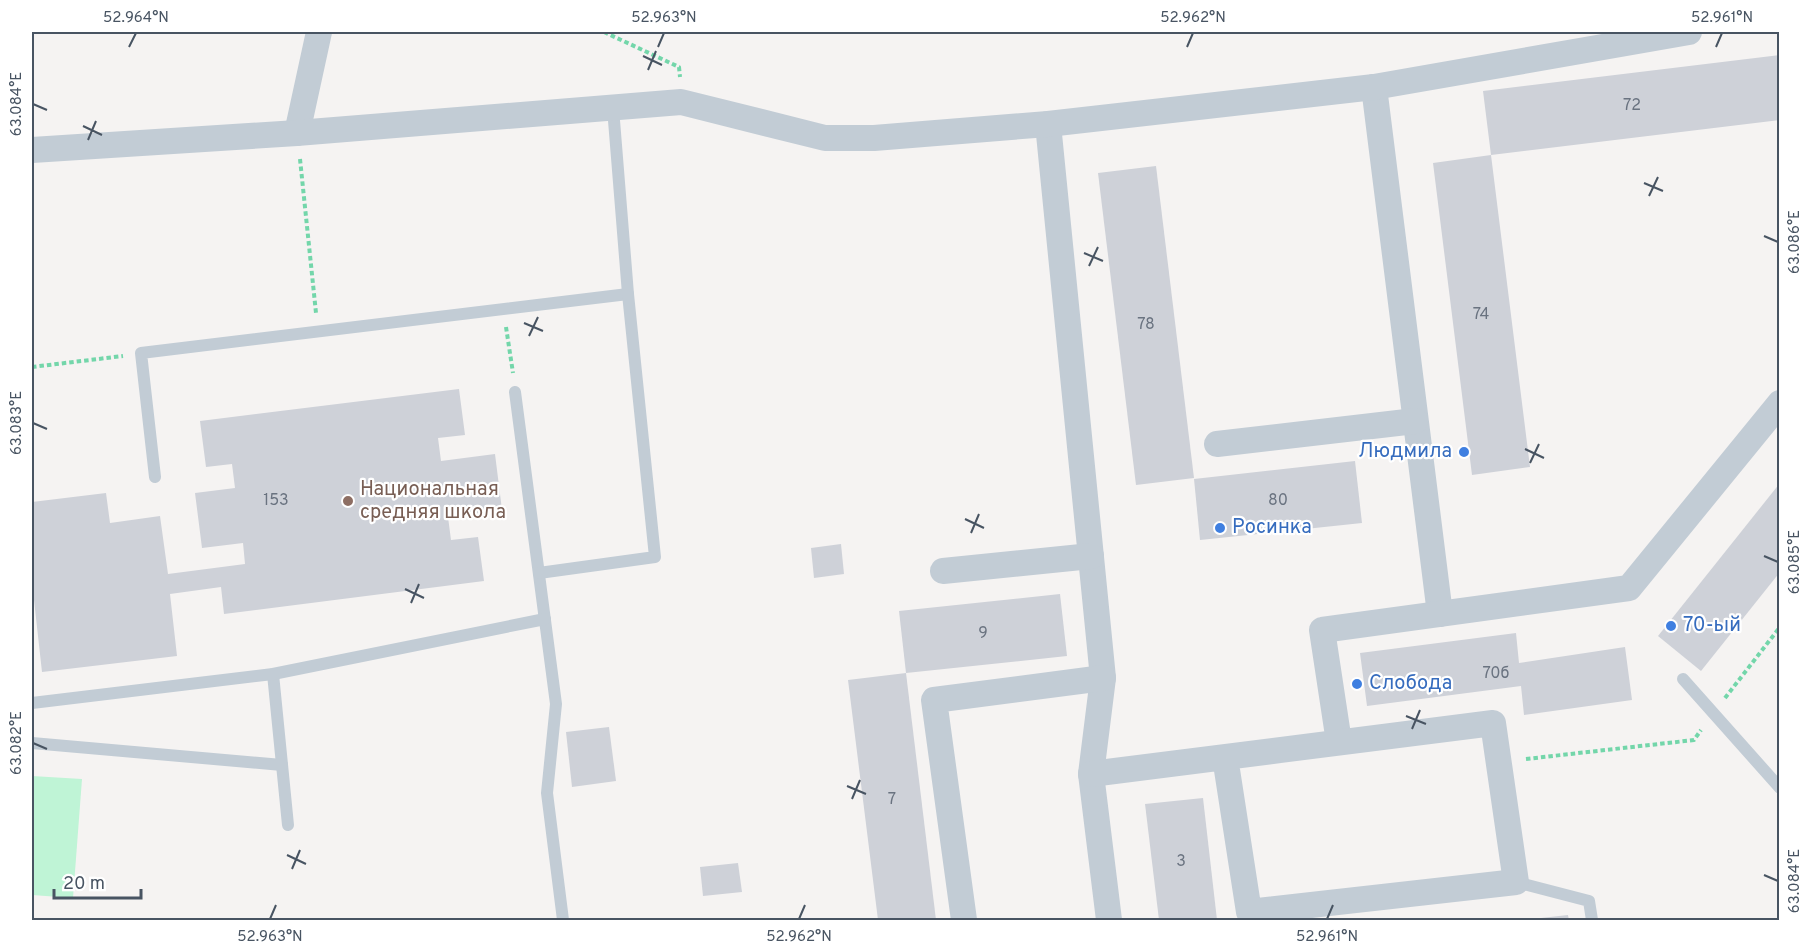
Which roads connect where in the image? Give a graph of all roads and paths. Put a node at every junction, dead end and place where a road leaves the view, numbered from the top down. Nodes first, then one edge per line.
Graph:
1 (319, 32) edge
2 (604, 32) edge
3 (1689, 32) edge
4 (1374, 87) junction
5 (681, 102) junction
6 (614, 108) junction
7 (1048, 124) junction
8 (297, 133) junction
9 (32, 150) edge
10 (628, 294) junction
11 (504, 309) junction
12 (318, 331) junction
13 (141, 353) junction
14 (32, 367) edge
15 (515, 392) joint
16 (1779, 403) edge
17 (1415, 421) junction
18 (1217, 444) dead end
19 (155, 477) dead end
20 (1091, 556) junction
21 (943, 571) dead end
22 (539, 573) junction
23 (1440, 614) junction
24 (545, 619) junction
25 (1779, 627) edge
26 (273, 674) junction
27 (1103, 678) junction
28 (1683, 679) dead end
29 (32, 703) edge
30 (1713, 713) junction
31 (1339, 742) junction
32 (32, 743) edge
33 (1225, 757) junction
34 (1498, 762) junction
35 (282, 765) junction
36 (1091, 774) junction
37 (1779, 788) edge
38 (288, 825) dead end
39 (1516, 882) junction
40 (563, 921) edge
41 (964, 921) edge
42 (1109, 921) edge
43 (1592, 921) edge

1 - 8 street
2 - 5 path
3 - 4 street
4 - 7 street
4 - 17 street
5 - 6 street
5 - 7 street
6 - 8 street
6 - 10 lane
7 - 20 street
8 - 9 street
8 - 12 path
10 - 11 lane
10 - 22 lane
11 - 12 lane
11 - 15 path
12 - 13 lane
13 - 14 path
13 - 19 lane
15 - 22 lane
16 - 23 street
17 - 18 street
17 - 23 street
20 - 21 street
20 - 27 street
22 - 24 lane
23 - 31 street
24 - 26 lane
24 - 40 lane
25 - 30 path
26 - 29 lane
26 - 35 lane
27 - 36 street
27 - 41 street
28 - 30 lane
30 - 34 path
30 - 37 lane
31 - 33 street
31 - 34 street
32 - 35 lane
33 - 36 street
33 - 39 street
34 - 39 street
35 - 38 lane
36 - 42 street
39 - 43 lane

